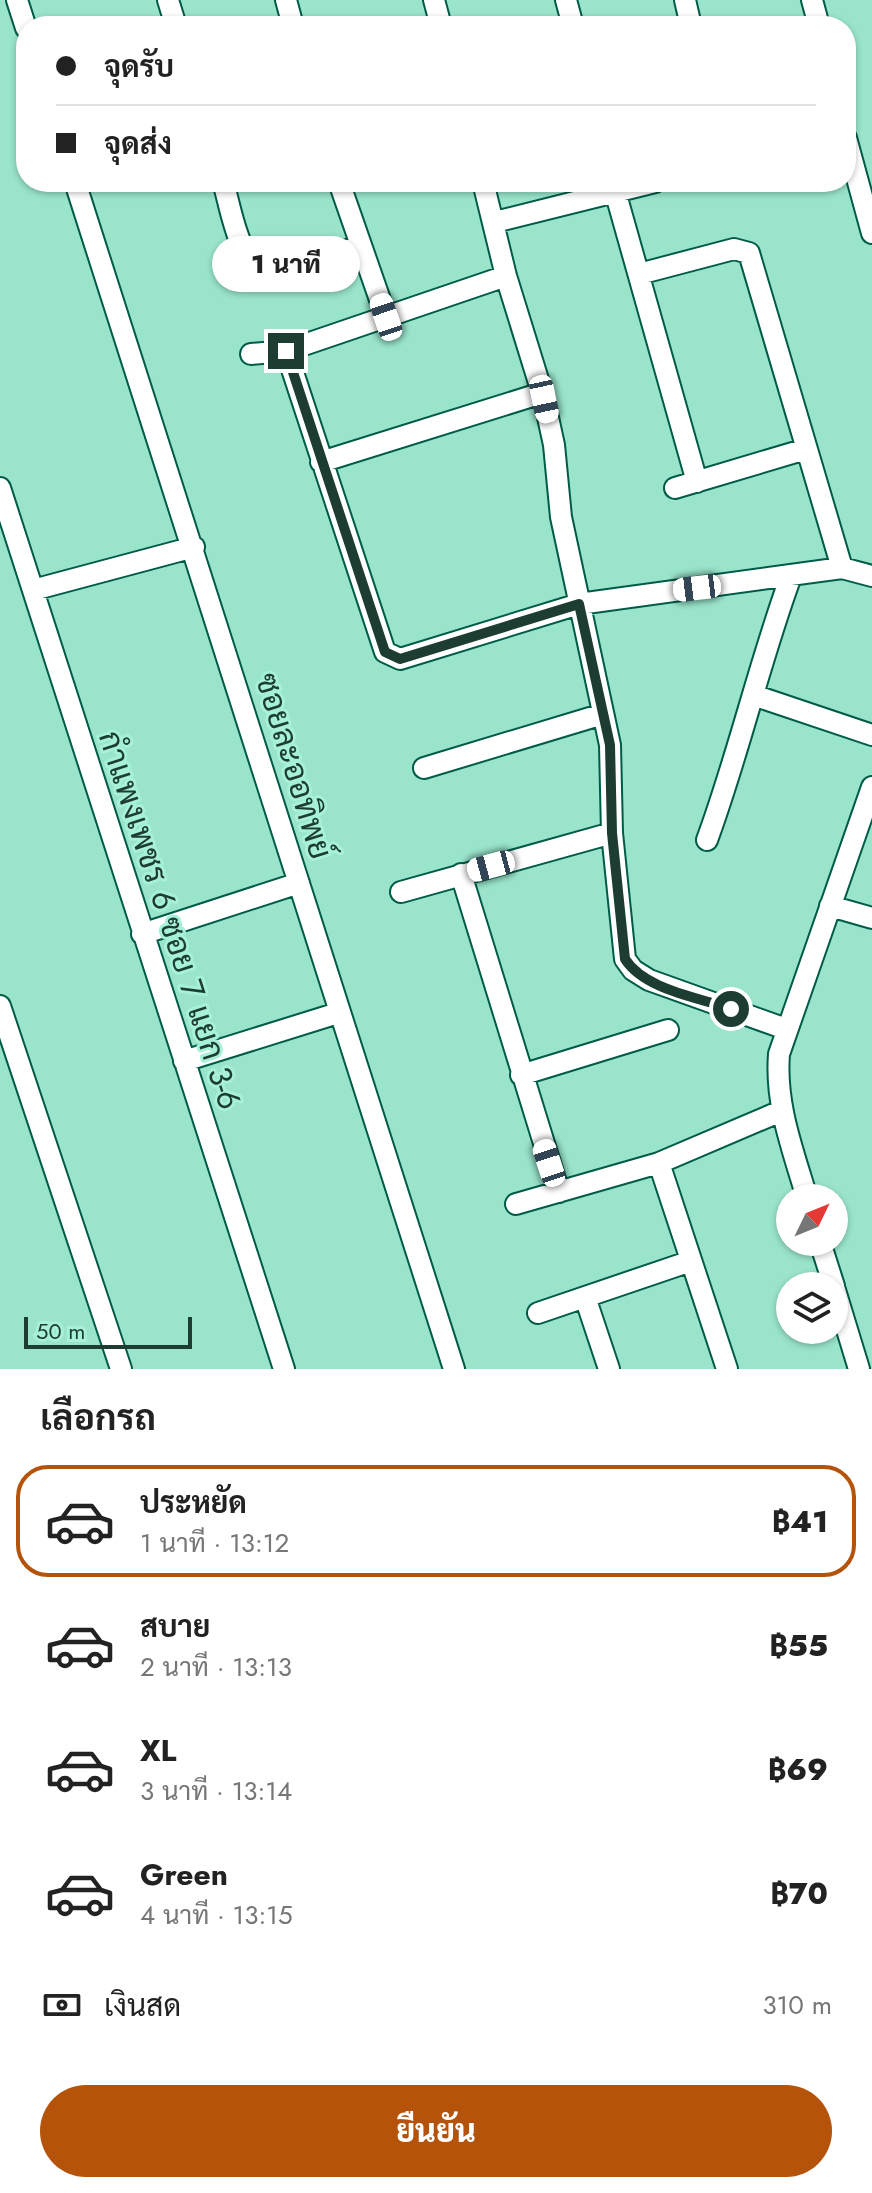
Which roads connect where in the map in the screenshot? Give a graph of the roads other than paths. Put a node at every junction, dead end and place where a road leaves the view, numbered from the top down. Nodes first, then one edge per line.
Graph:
1 (856, 165) edge
2 (78, 192) edge
3 (226, 192) edge
4 (342, 192) edge
5 (486, 192) edge
6 (611, 192) edge
7 (615, 192) edge
8 (868, 197) edge
9 (495, 222) junction
10 (872, 233) edge
11 (361, 246) junction
12 (639, 274) junction
13 (506, 276) junction
14 (386, 317) junction
15 (286, 351) junction
16 (251, 354) dead end
17 (542, 393) junction
18 (806, 449) junction
19 (321, 462) junction
20 (697, 482) junction
21 (0, 488) edge
22 (675, 488) dead end
23 (194, 547) junction
24 (842, 568) junction
25 (791, 576) junction
26 (872, 576) edge
27 (33, 590) junction
28 (579, 604) junction
29 (753, 695) junction
30 (603, 714) junction
31 (872, 735) edge
32 (424, 768) dead end
33 (872, 787) edge
34 (612, 833) junction
35 (707, 840) dead end
36 (461, 874) junction
37 (299, 883) junction
38 (401, 892) dead end
39 (830, 906) junction
40 (872, 918) edge
41 (142, 934) junction
42 (0, 1006) edge
43 (338, 1013) junction
44 (786, 1029) junction
45 (668, 1030) dead end
46 (184, 1061) junction
47 (521, 1075) junction
48 (781, 1111) junction
49 (659, 1163) junction
50 (803, 1184) edge
51 (559, 1192) junction
52 (516, 1204) dead end
53 (691, 1261) junction
54 (585, 1297) junction
55 (538, 1313) dead end
56 (848, 1332) edge
57 (121, 1369) edge
58 (284, 1369) edge
59 (454, 1369) edge
60 (609, 1369) edge
61 (727, 1369) edge
62 (859, 1369) edge

1 - 8 street
2 - 23 street, ซอยละออทิพย์
3 - 11 street
4 - 11 street
5 - 9 street
6 - 9 street
7 - 12 street
8 - 10 street
9 - 13 street
11 - 14 street
12 - 18 street
12 - 20 street
13 - 14 street
13 - 17 street
14 - 15 street
15 - 16 street
15 - 19 street
17 - 19 street
17 - 28 street
18 - 20 street
18 - 24 street
19 - 28 street
20 - 22 street
21 - 27 street, กำแพงเพชร 6 ซอย 7 แยก 3-6
23 - 27 street
23 - 37 street, ซอยละออทิพย์
24 - 25 street
24 - 26 street
25 - 28 street
25 - 29 street
27 - 41 street, กำแพงเพชร 6 ซอย 7 แยก 3-6
28 - 30 street
29 - 31 street
29 - 35 street
30 - 32 street
30 - 34 street
33 - 39 street
34 - 36 street
34 - 44 street
36 - 38 street
36 - 47 street
37 - 41 street
37 - 43 street, ซอยละออทิพย์
39 - 40 street
39 - 44 street
41 - 46 street, กำแพงเพชร 6 ซอย 7 แยก 3-6
42 - 57 street
43 - 46 street
43 - 59 street, ซอยละออทิพย์
44 - 48 street
45 - 47 street
46 - 58 street, กำแพงเพชร 6 ซอย 7 แยก 3-6
47 - 51 street
48 - 49 street
48 - 50 street
49 - 51 street
49 - 53 street
51 - 52 street
53 - 54 street
53 - 61 street
54 - 55 street
54 - 60 street
56 - 62 street

